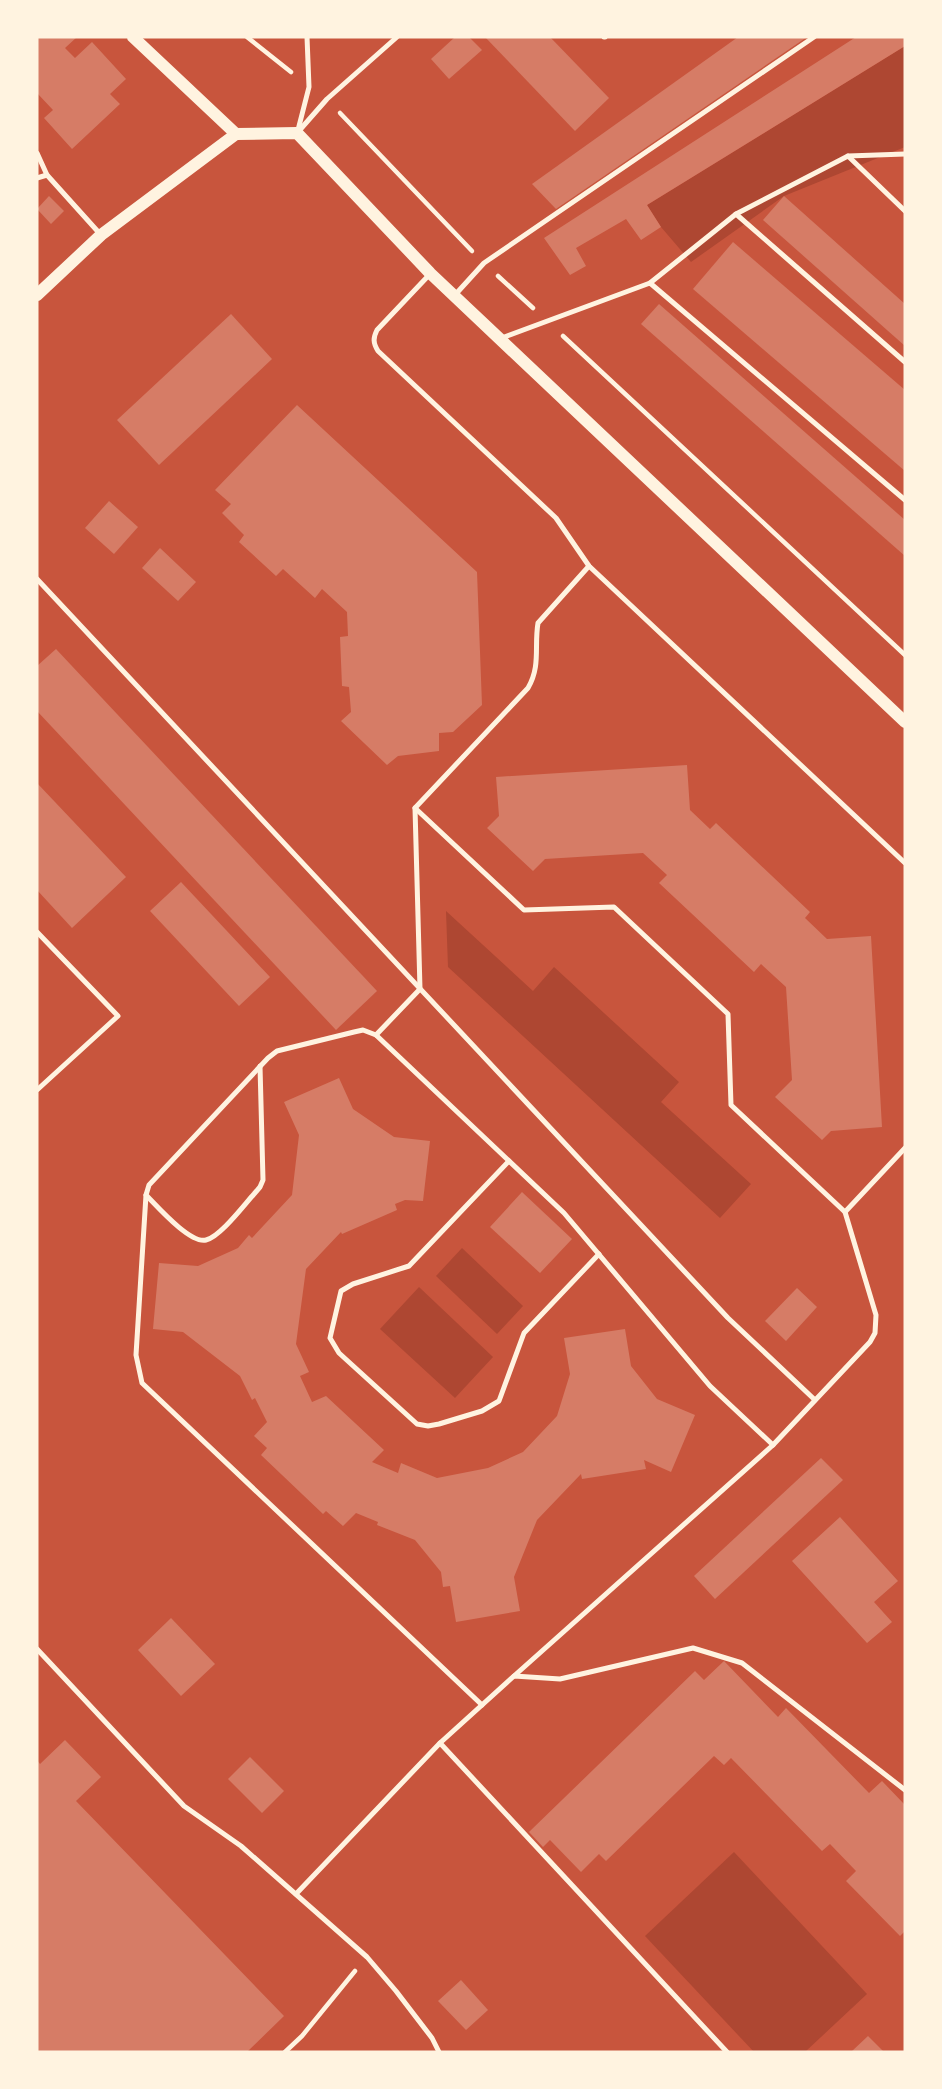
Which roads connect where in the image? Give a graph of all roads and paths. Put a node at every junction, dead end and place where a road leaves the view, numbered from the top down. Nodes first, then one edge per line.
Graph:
1 (133, 37) edge
2 (307, 37) edge
3 (397, 37) edge
4 (814, 37) edge
5 (327, 99) junction
6 (297, 133) junction
7 (236, 134) junction
8 (37, 153) edge
9 (905, 154) edge
10 (848, 156) junction
11 (47, 176) junction
12 (37, 178) edge
13 (905, 211) edge
14 (736, 214) junction
15 (101, 235) junction
16 (484, 263) junction
17 (430, 273) junction
18 (650, 283) junction
19 (37, 295) edge
20 (454, 296) junction
21 (546, 320) junction
22 (499, 339) junction
23 (905, 362) edge
24 (905, 500) edge
25 (589, 566) junction
26 (37, 579) edge
27 (905, 655) edge
28 (905, 722) edge
29 (415, 808) junction
30 (905, 863) edge
31 (37, 932) edge
32 (420, 989) junction
33 (376, 1035) junction
34 (260, 1066) junction
35 (37, 1090) edge
36 (905, 1148) edge
37 (509, 1161) junction
38 (146, 1195) junction
39 (845, 1212) junction
40 (599, 1254) junction
41 (815, 1400) junction
42 (773, 1445) junction
43 (37, 1649) edge
44 (514, 1676) junction
45 (482, 1705) junction
46 (440, 1743) junction
47 (905, 1790) edge
48 (296, 1894) junction
49 (367, 1957) junction
50 (285, 2052) edge
51 (439, 2052) edge
52 (727, 2052) edge

1 - 7 street
2 - 6 lane
3 - 5 lane
4 - 16 lane
5 - 6 lane
5 - 16 path
6 - 7 street
6 - 17 street
7 - 15 street
8 - 11 lane
9 - 10 lane
10 - 13 lane
10 - 14 lane
11 - 12 lane
11 - 15 lane
14 - 18 lane
14 - 23 lane
15 - 19 street
16 - 20 lane
16 - 21 path
17 - 20 street
17 - 25 lane
18 - 21 lane
18 - 24 lane
20 - 22 street
21 - 22 lane
21 - 27 path
22 - 28 street
25 - 29 lane
25 - 30 lane
26 - 32 lane
29 - 32 lane
29 - 39 lane
31 - 35 lane
32 - 33 lane
32 - 41 lane
33 - 34 lane
33 - 37 lane
34 - 38 lane
34 - 38 lane
36 - 39 lane
37 - 40 lane
37 - 40 lane
38 - 45 lane
39 - 41 lane
40 - 42 lane
41 - 42 lane
42 - 44 lane
43 - 48 lane
44 - 45 lane
44 - 47 lane
45 - 46 lane
46 - 48 lane
46 - 52 lane
48 - 49 lane
49 - 50 path
49 - 51 lane

